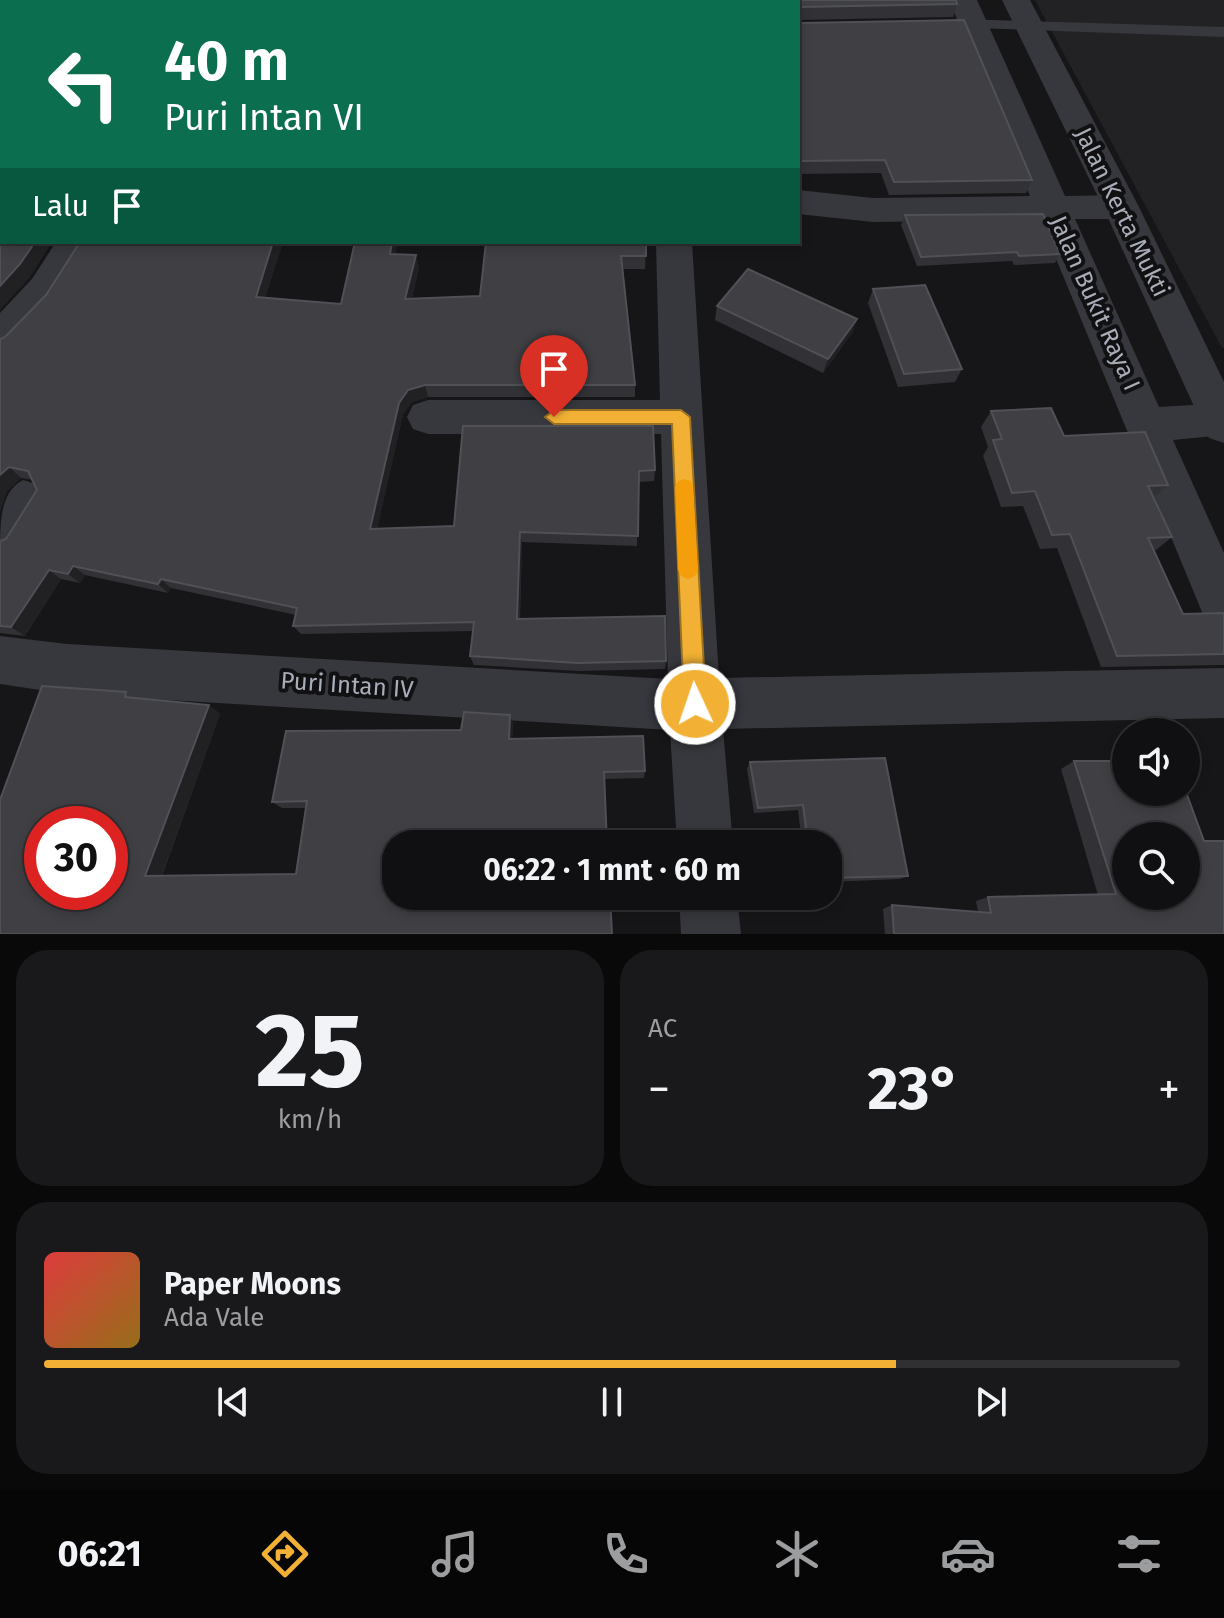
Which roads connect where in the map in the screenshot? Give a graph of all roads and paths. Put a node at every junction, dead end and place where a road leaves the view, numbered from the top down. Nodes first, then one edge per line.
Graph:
1 (989, 17) edge
2 (1224, 32) edge
3 (1116, 197) junction
4 (1048, 198) junction
5 (800, 202) edge
6 (74, 244) edge
7 (674, 244) edge
8 (0, 339) edge
9 (428, 417) dead end
10 (681, 417) junction
11 (1222, 422) edge
12 (1148, 425) junction
13 (1224, 608) edge
14 (0, 660) edge
15 (1224, 693) edge
16 (695, 704) junction
17 (704, 830) edge
18 (709, 910) edge
19 (711, 934) edge

1 - 2 lane
1 - 3 street, Jalan Kerta Mukti
1 - 4 street, Jalan Bukit Raya I
3 - 4 street
3 - 11 street, Jalan Kerta Mukti
4 - 5 street
4 - 12 street, Jalan Bukit Raya I
6 - 8 street
7 - 10 street
9 - 10 street
10 - 16 street
11 - 12 street
12 - 13 street, Jalan Bukit Raya I
14 - 16 street, Puri Intan IV
15 - 16 street, Puri Intan IV
16 - 17 street
18 - 19 street

